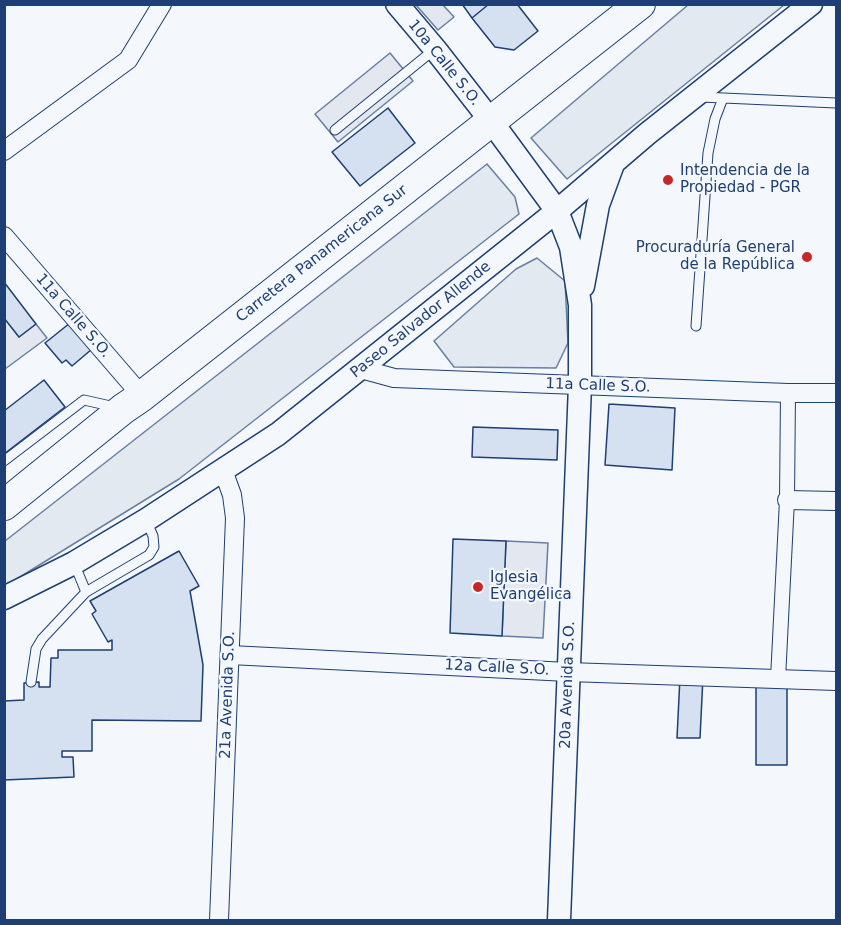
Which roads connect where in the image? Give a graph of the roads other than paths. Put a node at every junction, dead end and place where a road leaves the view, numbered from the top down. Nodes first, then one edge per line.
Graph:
1 (162, 4) edge
2 (397, 4) edge
3 (640, 4) edge
4 (811, 4) edge
5 (435, 49) junction
6 (694, 97) junction
7 (723, 98) junction
8 (837, 103) edge
9 (491, 121) junction
10 (335, 130) dead end
11 (4, 151) edge
12 (614, 162) junction
13 (557, 211) junction
14 (4, 236) edge
15 (580, 305) junction
16 (696, 326) dead end
17 (361, 369) junction
18 (580, 386) junction
19 (788, 393) junction
20 (837, 393) edge
21 (133, 402) junction
22 (4, 461) edge
23 (223, 470) junction
24 (787, 500) junction
25 (837, 501) edge
26 (4, 505) edge
27 (146, 520) junction
28 (74, 563) junction
29 (27, 588) junction
30 (86, 592) junction
31 (4, 598) edge
32 (4, 616) edge
33 (230, 655) junction
34 (568, 672) junction
35 (778, 679) junction
36 (837, 681) edge
37 (32, 682) dead end
38 (219, 921) edge
39 (559, 921) edge

1 - 11 street
2 - 5 street, 10a Calle S.O.
3 - 9 highway, Carretera Panamericana Sur
4 - 6 street, Paseo Salvador Allende
5 - 9 street, 10a Calle S.O.
5 - 10 lane
6 - 7 lane
6 - 12 street, Paseo Salvador Allende
7 - 8 lane
7 - 16 lane
9 - 13 street, 10a Calle S.O.
9 - 21 highway, Carretera Panamericana Sur
12 - 13 street, Paseo Salvador Allende
12 - 15 street
13 - 15 street, 10a Calle S.O.
13 - 17 street, Paseo Salvador Allende
14 - 21 street, 11a Calle S.O.
15 - 18 street, 20a Avenida S.O.
17 - 18 street, 11a Calle S.O.
17 - 23 street, Paseo Salvador Allende
18 - 19 street, 11a Calle S.O.
18 - 34 street, 20a Avenida S.O.
19 - 20 street, 11a Calle S.O.
19 - 24 street
21 - 22 lane
21 - 26 highway, Carretera Panamericana Sur
23 - 27 street, Paseo Salvador Allende
23 - 33 street, 21a Avenida S.O.
24 - 25 street
24 - 35 street
27 - 28 street, Paseo Salvador Allende
27 - 30 lane
28 - 29 street, Paseo Salvador Allende
28 - 30 lane
29 - 31 street, Paseo Salvador Allende
29 - 32 street
30 - 37 lane
33 - 34 street, 12a Calle S.O.
33 - 38 street, 21a Avenida S.O.
34 - 35 street, 12a Calle S.O.
34 - 39 street, 20a Avenida S.O.
35 - 36 street, 12a Calle S.O.

